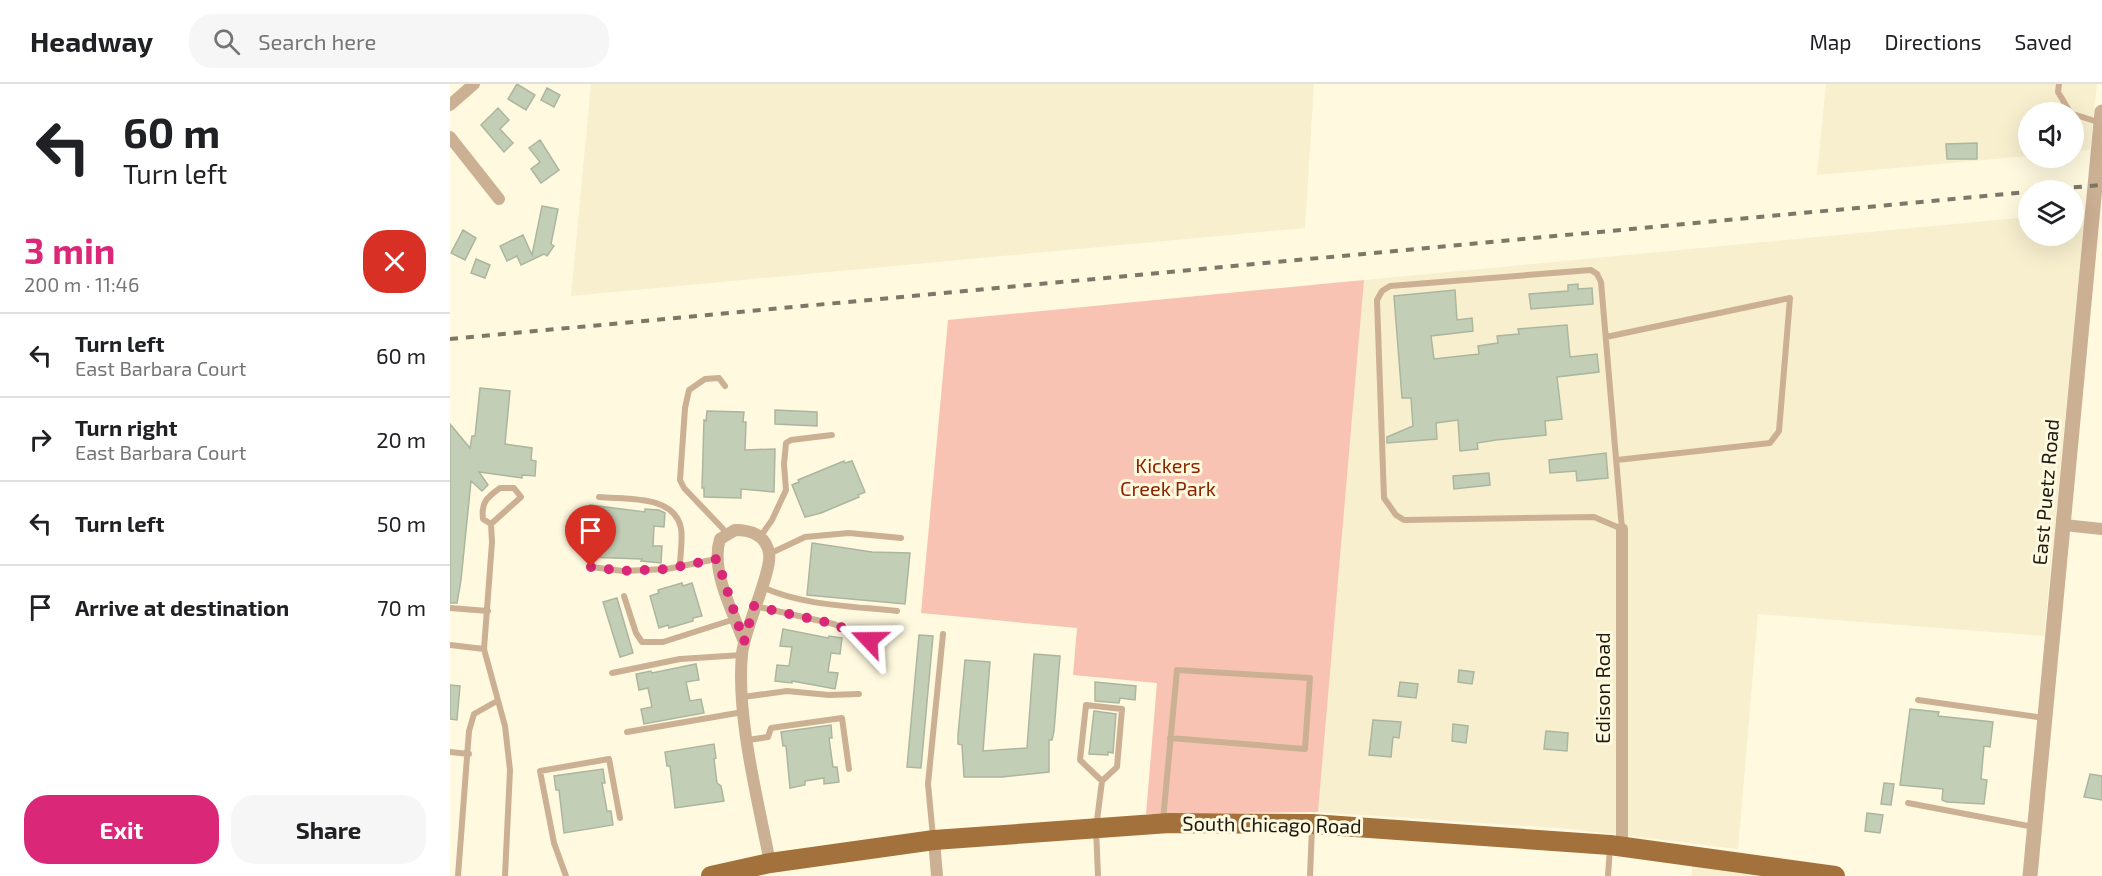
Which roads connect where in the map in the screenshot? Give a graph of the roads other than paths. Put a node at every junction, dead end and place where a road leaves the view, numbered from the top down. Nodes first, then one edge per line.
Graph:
1 (474, 84) edge
2 (2059, 84) edge
3 (2064, 102) edge
4 (450, 105) edge
5 (2084, 115) edge
6 (2101, 118) edge
7 (450, 137) edge
8 (499, 199) dead end
9 (1606, 338) junction
10 (725, 386) dead end
11 (832, 435) dead end
12 (1617, 460) junction
13 (599, 497) dead end
14 (490, 524) junction
15 (2064, 525) junction
16 (1622, 529) junction
17 (2102, 529) edge
18 (727, 533) junction
19 (760, 537) junction
20 (901, 538) dead end
21 (769, 554) junction
22 (717, 559) junction
23 (680, 566) junction
24 (591, 567) dead end
25 (761, 587) junction
26 (624, 596) dead end
27 (754, 606) junction
28 (450, 608) edge
29 (488, 611) junction
30 (897, 611) dead end
31 (736, 619) junction
32 (943, 634) dead end
33 (869, 640) dead end
34 (744, 642) junction
35 (450, 645) edge
36 (484, 649) junction
37 (742, 655) junction
38 (612, 673) dead end
39 (860, 694) dead end
40 (743, 697) junction
41 (1918, 700) dead end
42 (496, 701) junction
43 (744, 712) junction
44 (2045, 718) junction
45 (627, 732) dead end
46 (1170, 738) junction
47 (748, 740) junction
48 (450, 752) edge
49 (469, 754) junction
50 (849, 769) dead end
51 (1102, 781) junction
52 (1908, 803) dead end
53 (620, 818) dead end
54 (1163, 823) junction
55 (1312, 824) junction
56 (2035, 827) junction
57 (1096, 828) junction
58 (934, 840) junction
59 (1616, 845) junction
60 (770, 862) junction
61 (458, 876) edge
62 (505, 876) edge
63 (566, 876) edge
64 (711, 876) edge
65 (937, 876) edge
66 (1098, 876) edge
67 (1310, 876) edge
68 (1608, 876) edge
69 (1835, 876) edge
70 (2030, 876) edge

1 - 4 street
2 - 3 lane
5 - 6 lane
6 - 15 street, East Puetz Road
7 - 8 street
9 - 12 lane
9 - 12 lane
9 - 16 lane
10 - 18 lane
11 - 19 lane
12 - 16 lane
13 - 23 lane
14 - 14 lane
14 - 29 lane
15 - 17 street
15 - 44 street, East Puetz Road
16 - 59 street, Edison Road
18 - 19 street
18 - 22 street
19 - 21 street
20 - 21 lane
21 - 25 street
22 - 23 lane
22 - 31 street
23 - 24 lane
25 - 27 street
25 - 30 lane
26 - 31 lane
27 - 33 lane
27 - 34 street
28 - 29 lane
29 - 36 lane
31 - 34 street
32 - 58 lane
34 - 37 street
35 - 36 lane
36 - 42 lane
37 - 38 lane
37 - 40 street
39 - 40 lane
40 - 43 street
41 - 44 lane
42 - 49 lane
42 - 62 lane
43 - 45 lane
43 - 47 street
44 - 56 street, East Puetz Road
46 - 46 lane
46 - 54 lane
47 - 50 lane
47 - 60 street
48 - 49 lane
49 - 61 lane
51 - 51 lane
51 - 57 lane
52 - 56 lane
53 - 63 lane
54 - 55 main road, South Chicago Road
54 - 57 main road, South Chicago Road
55 - 59 main road, South Chicago Road
55 - 67 lane
56 - 70 street, East Puetz Road
57 - 58 main road, South Chicago Road
57 - 66 lane
58 - 60 main road, South Chicago Road
58 - 65 street
59 - 68 lane
59 - 69 main road, South Chicago Road
60 - 64 main road, South Chicago Road

